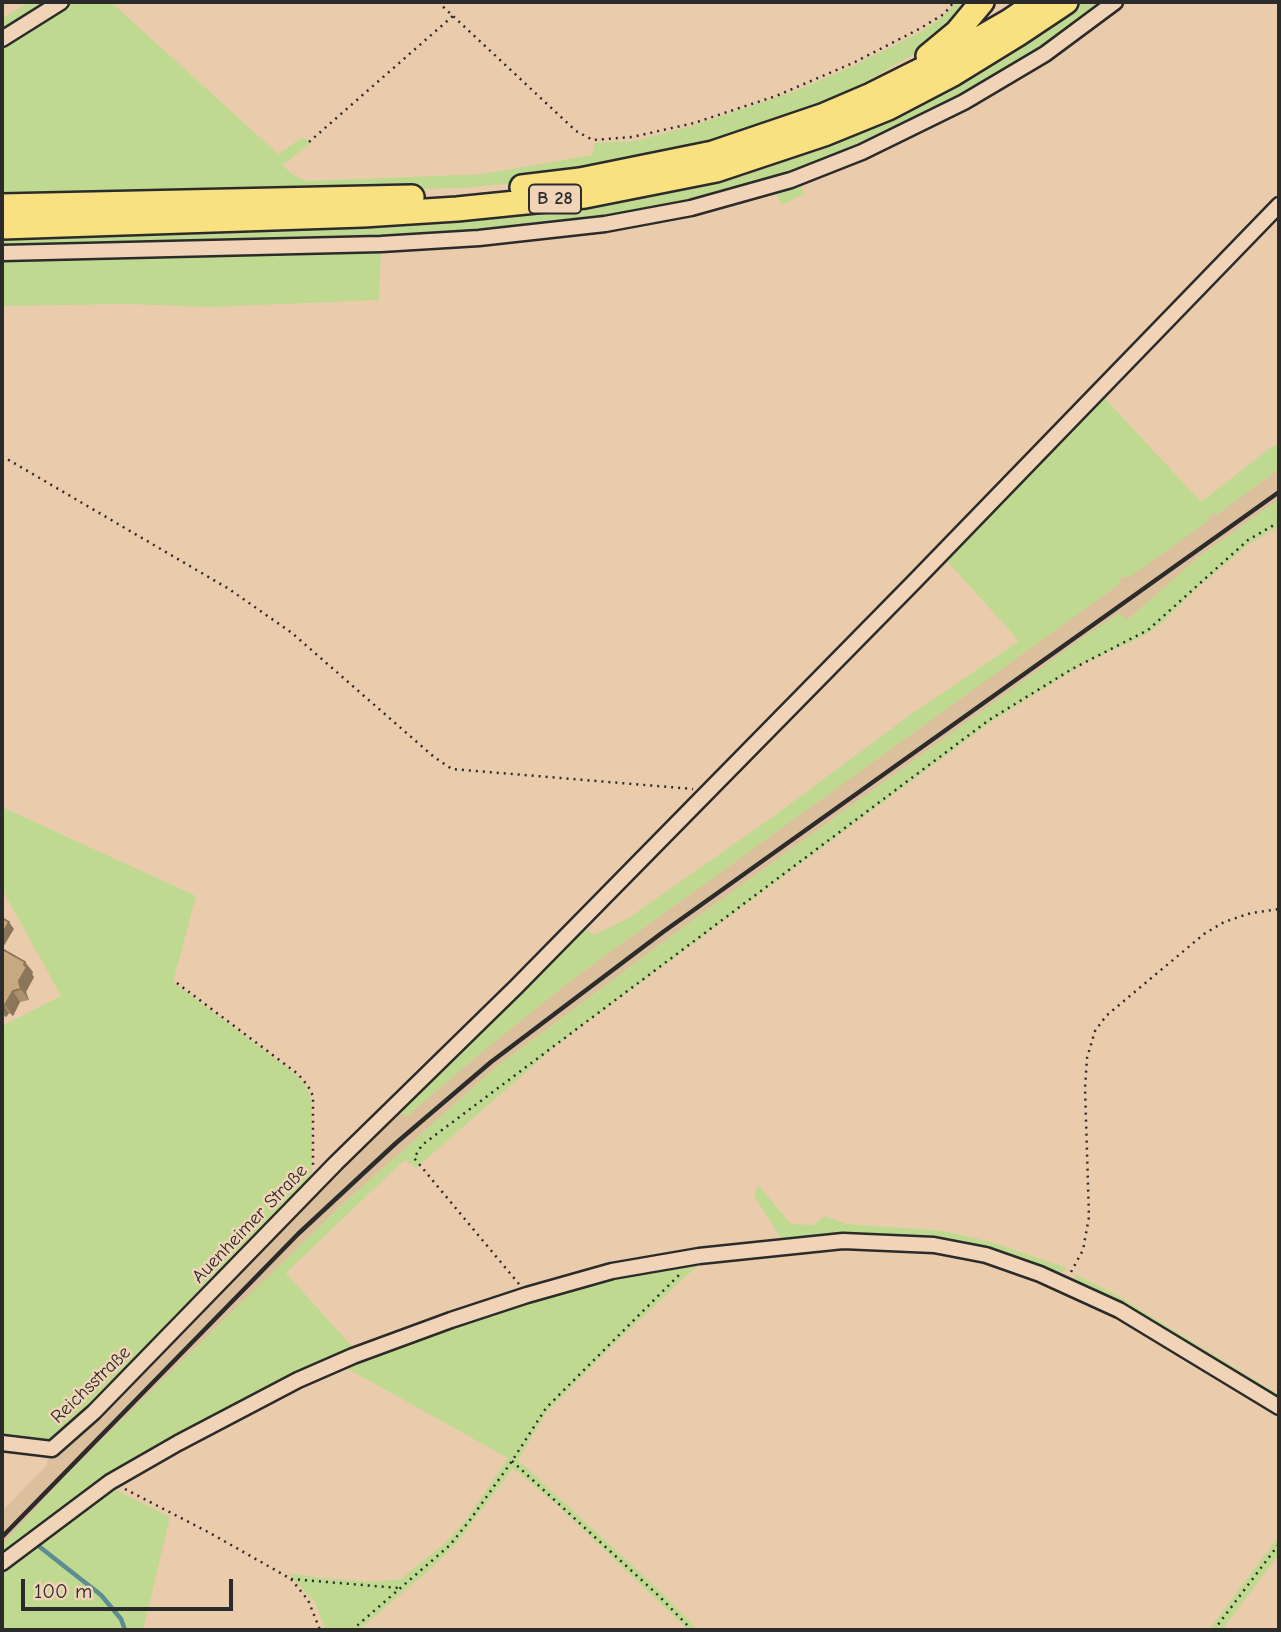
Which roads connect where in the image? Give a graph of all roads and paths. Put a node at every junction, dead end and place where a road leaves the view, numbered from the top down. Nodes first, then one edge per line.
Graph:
1 (61, 2) edge
2 (438, 2) edge
3 (954, 2) edge
4 (982, 2) edge
5 (1038, 2) edge
6 (1066, 2) edge
7 (1115, 2) edge
8 (454, 15) junction
9 (2, 39) edge
10 (871, 95) junction
11 (309, 142) dead end
12 (1279, 205) edge
13 (2, 206) edge
14 (2, 227) edge
15 (2, 253) edge
16 (2, 456) edge
17 (1279, 522) edge
18 (710, 790) junction
19 (1279, 909) edge
20 (177, 983) dead end
21 (313, 1187) junction
22 (699, 1256) junction
23 (1065, 1284) junction
24 (527, 1295) junction
25 (191, 1312) joint
26 (1279, 1407) edge
27 (2, 1443) edge
28 (512, 1461) junction
29 (110, 1482) junction
30 (1279, 1544) edge
31 (2, 1563) edge
32 (291, 1579) junction
33 (399, 1588) junction
34 (320, 1630) edge
35 (352, 1630) edge
36 (692, 1630) edge
37 (1214, 1630) edge

1 - 9 street
2 - 8 path
3 - 8 path
4 - 10 highway
5 - 10 highway, B 28
6 - 14 highway, B 28
7 - 15 street
8 - 11 path
10 - 13 highway, B 28
12 - 18 street, Auenheimer Straße
16 - 18 path
17 - 24 path
18 - 21 street, Auenheimer Straße
19 - 23 path
20 - 21 path
21 - 25 street, Auenheimer Straße
22 - 23 street
22 - 24 street
22 - 28 path
23 - 26 street
24 - 29 street
25 - 27 street, Reichsstraße
28 - 33 path
28 - 36 path
29 - 31 street
29 - 32 path
30 - 37 path
32 - 33 path
32 - 34 path
33 - 35 path

